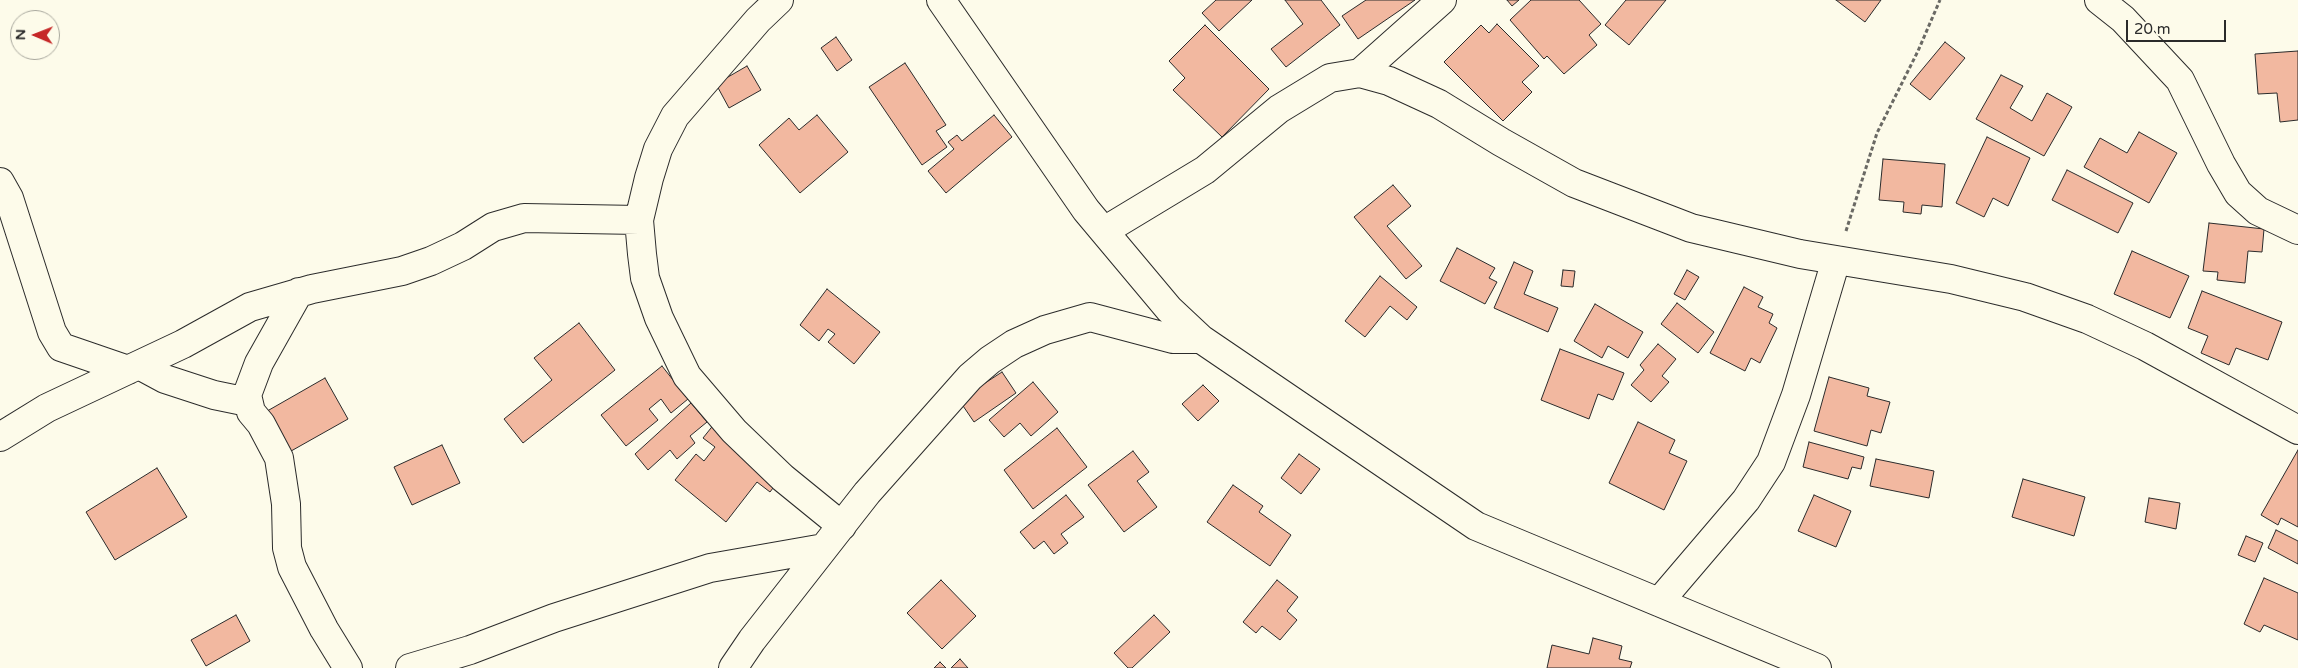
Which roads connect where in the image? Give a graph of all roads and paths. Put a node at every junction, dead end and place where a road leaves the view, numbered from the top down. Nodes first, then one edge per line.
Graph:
1 (779, 0) edge
2 (941, 0) edge
3 (1442, 0) edge
4 (1940, 0) edge
5 (2100, 0) edge
6 (1360, 73) junction
7 (0, 182) edge
8 (639, 220) junction
9 (2298, 230) edge
10 (1104, 231) junction
11 (1836, 260) junction
12 (299, 292) junction
13 (1201, 339) junction
14 (134, 368) junction
15 (248, 402) junction
16 (2298, 430) edge
17 (0, 437) edge
18 (842, 526) junction
19 (824, 548) junction
20 (1659, 602) junction
21 (348, 668) edge
22 (410, 668) edge
23 (732, 668) edge
24 (1816, 668) edge

1 - 8 street
2 - 10 street
3 - 6 street
4 - 11 path
5 - 9 street
6 - 10 street
6 - 11 street
7 - 14 street
8 - 12 street
8 - 18 street
10 - 13 street
11 - 16 street
11 - 20 street
12 - 14 street
12 - 15 street
13 - 18 street
13 - 20 street
14 - 15 street
14 - 17 street
15 - 21 street
18 - 19 street
19 - 22 street
19 - 23 street
20 - 24 street

